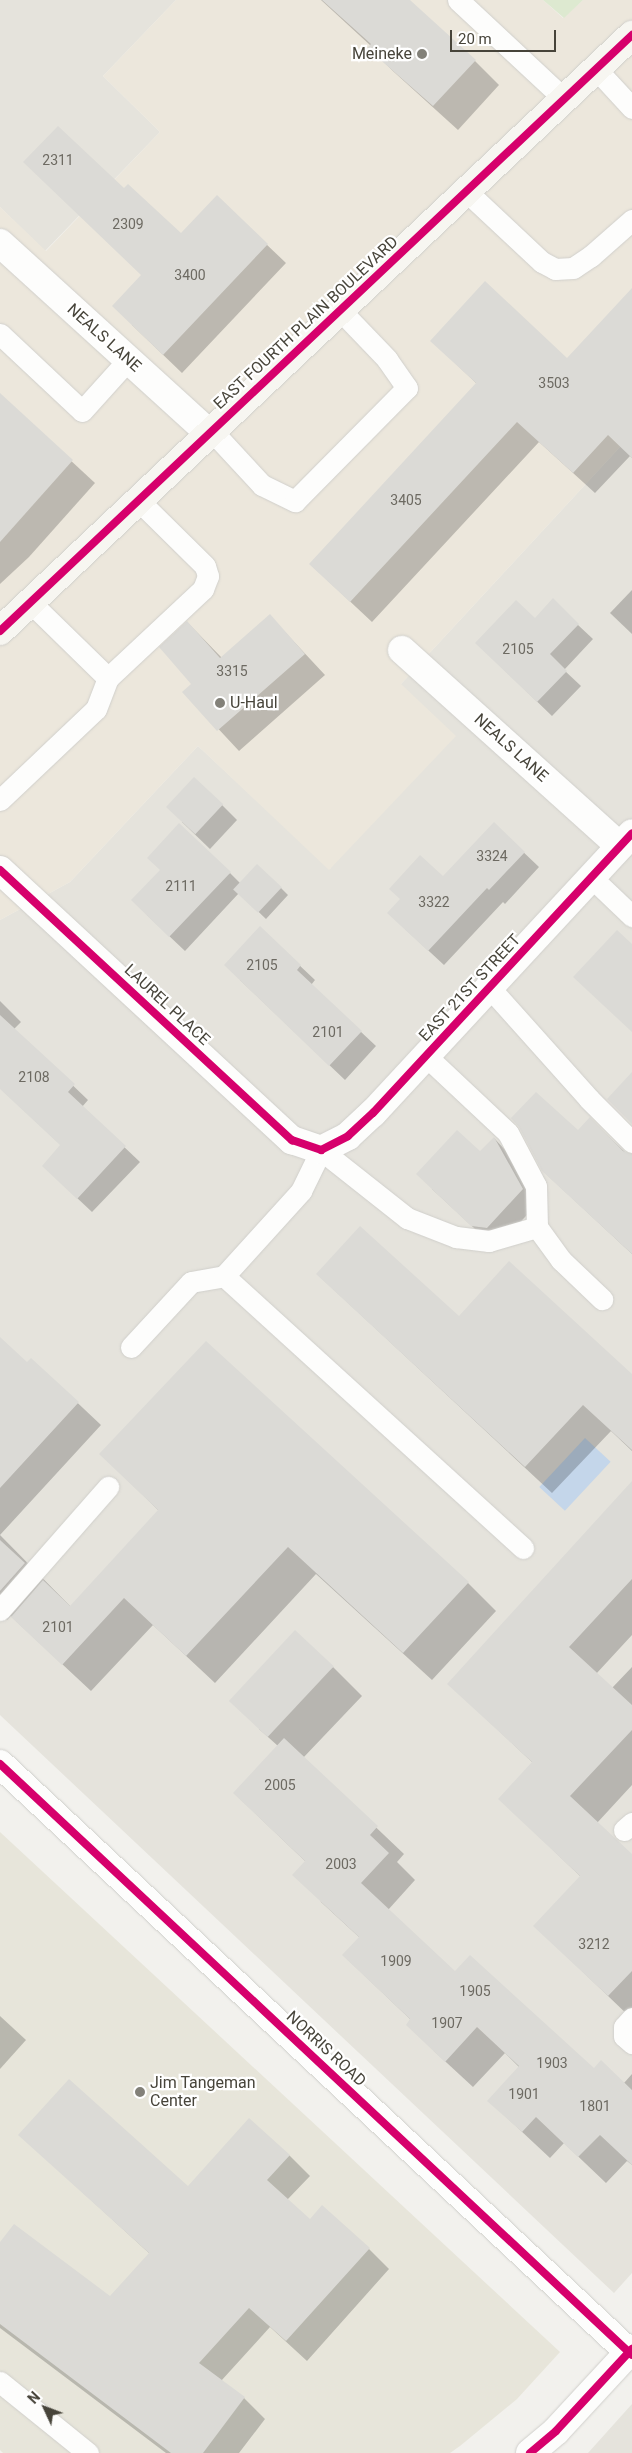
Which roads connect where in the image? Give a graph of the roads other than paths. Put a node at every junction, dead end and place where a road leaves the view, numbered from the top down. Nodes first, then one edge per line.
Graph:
1 (458, 0) edge
2 (632, 35) edge
3 (596, 69) junction
4 (564, 99) junction
5 (632, 108) edge
6 (466, 191) junction
7 (632, 220) edge
8 (0, 243) edge
9 (340, 310) junction
10 (0, 334) edge
11 (128, 360) junction
12 (210, 432) junction
13 (138, 500) junction
14 (30, 602) junction
15 (0, 631) edge
16 (402, 650) dead end
17 (108, 678) junction
18 (0, 800) edge
19 (626, 840) edge
20 (0, 870) edge
21 (591, 878) junction
22 (632, 916) edge
23 (489, 988) junction
24 (426, 1056) junction
25 (632, 1142) edge
26 (321, 1150) junction
27 (537, 1227) junction
28 (224, 1276) junction
29 (602, 1299) dead end
30 (131, 1347) dead end
31 (108, 1487) dead end
32 (523, 1548) dead end
33 (0, 1610) edge
34 (0, 1764) edge
35 (632, 2018) edge
36 (632, 2043) edge
37 (631, 2352) edge
38 (0, 2382) edge
39 (88, 2453) edge
40 (530, 2453) edge

1 - 4 lane
2 - 3 main road, EAST FOURTH PLAIN BOULEVARD
3 - 4 main road, EAST FOURTH PLAIN BOULEVARD
3 - 5 lane
4 - 6 main road, EAST FOURTH PLAIN BOULEVARD
6 - 7 lane
6 - 9 main road, EAST FOURTH PLAIN BOULEVARD
8 - 11 street, NEALS LANE
9 - 12 main road, EAST FOURTH PLAIN BOULEVARD
9 - 12 lane
10 - 11 lane
11 - 12 street, NEALS LANE
12 - 13 main road, EAST FOURTH PLAIN BOULEVARD
13 - 14 main road, EAST FOURTH PLAIN BOULEVARD
13 - 17 lane
14 - 15 main road, EAST FOURTH PLAIN BOULEVARD
14 - 17 lane
16 - 19 street, NEALS LANE
17 - 18 lane
19 - 21 street, EAST 21ST STREET
20 - 26 street, LAUREL PLACE
21 - 22 lane
21 - 23 street, EAST 21ST STREET
23 - 24 street, EAST 21ST STREET
23 - 25 lane
24 - 26 street, EAST 21ST STREET
24 - 27 lane
26 - 27 lane
26 - 28 lane
27 - 29 lane
28 - 30 lane
28 - 32 lane
31 - 33 lane
34 - 37 street, NORRIS ROAD
35 - 36 lane
37 - 40 street
38 - 39 lane

